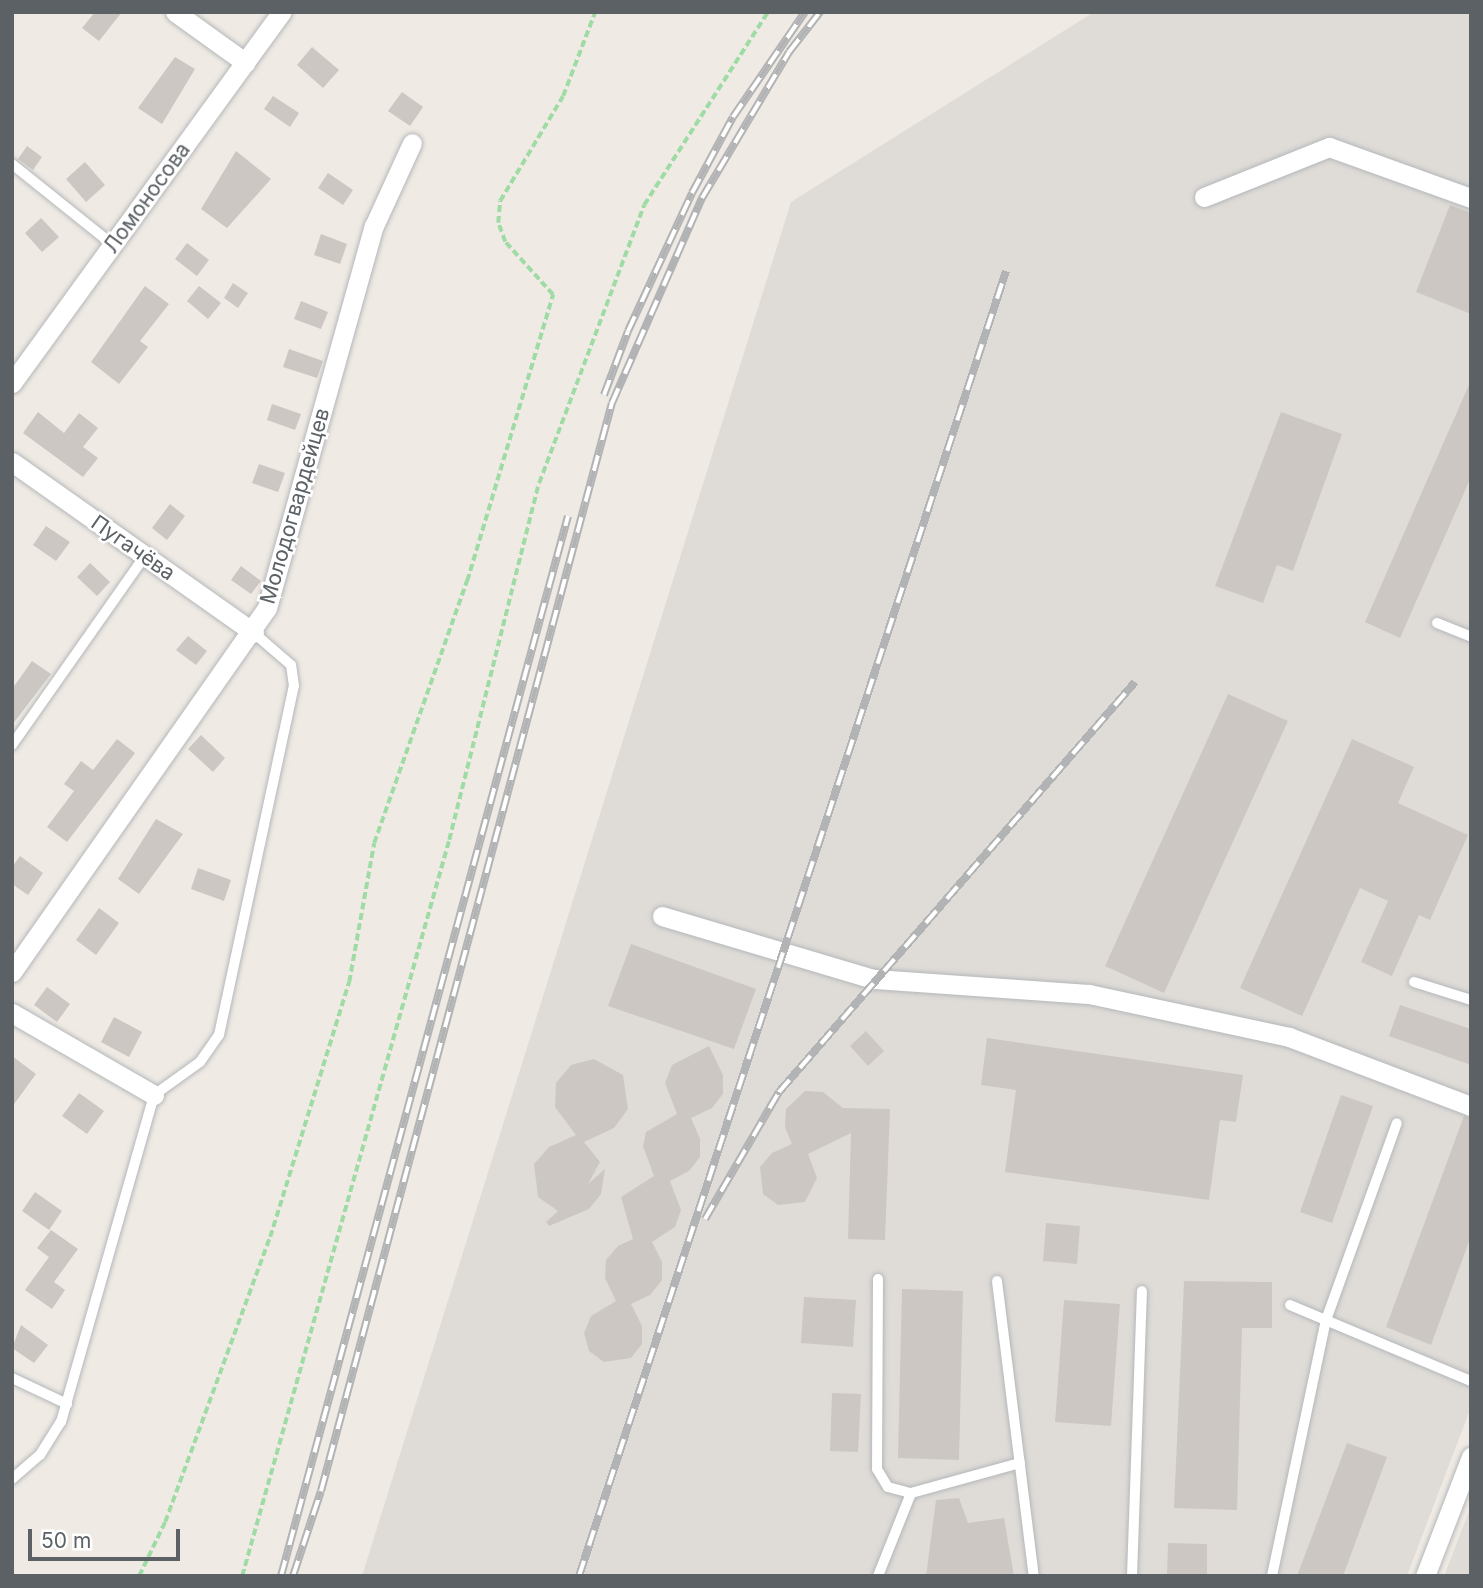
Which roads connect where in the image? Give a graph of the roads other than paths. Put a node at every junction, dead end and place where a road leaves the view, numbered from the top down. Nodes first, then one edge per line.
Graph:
1 (175, 12) edge
2 (282, 12) edge
3 (246, 63) junction
4 (412, 143) dead end
5 (12, 164) edge
6 (1204, 197) dead end
7 (1471, 198) edge
8 (113, 245) junction
9 (12, 383) edge
10 (12, 462) edge
11 (145, 556) junction
12 (1437, 623) dead end
13 (254, 633) junction
14 (1471, 637) edge
15 (12, 745) edge
16 (662, 916) dead end
17 (12, 972) edge
18 (1414, 982) dead end
19 (1471, 1000) edge
20 (12, 1013) edge
21 (154, 1095) junction
22 (1471, 1107) edge
23 (1396, 1123) dead end
24 (878, 1279) dead end
25 (997, 1282) dead end
26 (1142, 1292) dead end
27 (1290, 1305) dead end
28 (1326, 1320) junction
29 (12, 1378) edge
30 (1471, 1381) edge
31 (67, 1404) junction
32 (1471, 1457) edge
33 (1020, 1463) junction
34 (12, 1479) edge
35 (911, 1493) junction
36 (878, 1576) edge
37 (1034, 1576) edge
38 (1132, 1576) edge
39 (1272, 1576) edge
40 (1425, 1576) edge

1 - 3 street
2 - 3 street, Ломоносова
3 - 8 street, Ломоносова
4 - 13 street, Молодогвардейцев
5 - 8 lane
6 - 7 street
8 - 9 street, Ломоносова
10 - 11 street, Пугачёва
11 - 13 street, Пугачёва
11 - 15 lane
12 - 14 lane
13 - 17 street, Молодогвардейцев
13 - 21 lane
16 - 22 street
18 - 19 lane
20 - 21 street
21 - 31 lane
23 - 28 lane
24 - 35 lane
25 - 33 lane
26 - 38 lane
27 - 28 lane
28 - 30 lane
28 - 39 lane
29 - 31 lane
31 - 34 lane
32 - 40 street
33 - 35 lane
33 - 37 lane
35 - 36 lane

